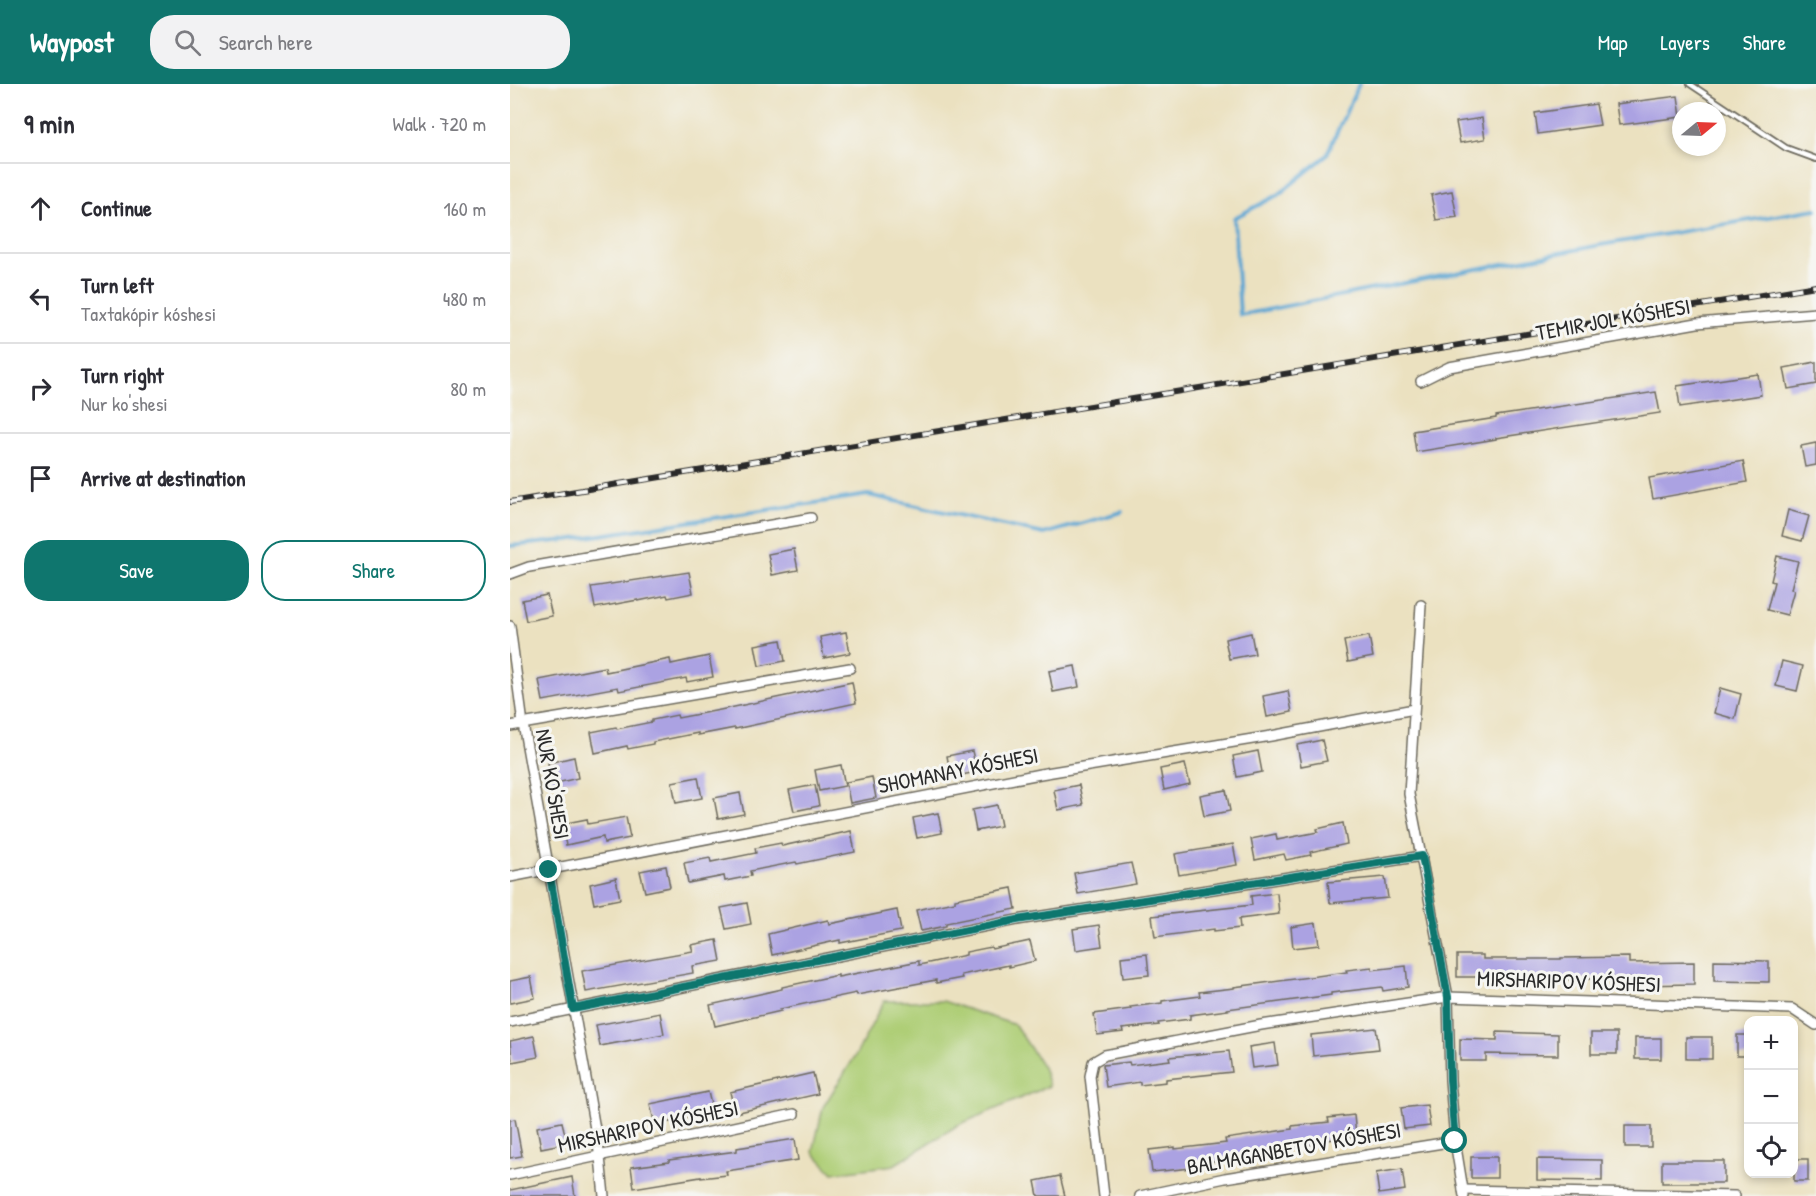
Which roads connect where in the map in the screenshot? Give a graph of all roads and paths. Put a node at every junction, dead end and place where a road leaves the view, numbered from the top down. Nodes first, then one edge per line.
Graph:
1 (1690, 84) edge
2 (1816, 159) edge
3 (1816, 312) edge
4 (1421, 381) dead end
5 (811, 518) dead end
6 (510, 574) edge
7 (1421, 605) dead end
8 (510, 626) edge
9 (850, 668) dead end
10 (1414, 709) junction
11 (523, 724) junction
12 (510, 726) edge
13 (1422, 856) junction
14 (549, 870) junction
15 (510, 877) edge
16 (1448, 997) junction
17 (573, 1009) junction
18 (510, 1022) edge
19 (1816, 1025) edge
20 (794, 1114) dead end
21 (1455, 1141) junction
22 (600, 1157) junction
23 (510, 1175) edge
24 (1463, 1193) edge
25 (604, 1196) edge
26 (1104, 1196) edge
27 (1140, 1196) edge
28 (1735, 1196) edge

1 - 2 lane
3 - 4 street, TEMIR JOL KÓSHESI
5 - 6 street
7 - 10 street
8 - 11 street, NUR KO'SHESI
9 - 11 street
10 - 13 street
10 - 14 street, SHOMANAY KÓSHESI
11 - 12 street
11 - 14 street, NUR KO'SHESI
13 - 16 street
13 - 17 street
14 - 15 street, SHOMANAY KÓSHESI
14 - 17 street, NUR KO'SHESI
16 - 19 street, MIRSHARIPOV KÓSHESI
16 - 21 street
16 - 26 street, MIRSHARIPOV KÓSHESI
17 - 18 street
17 - 22 street, NUR KO'SHESI
20 - 22 street, MIRSHARIPOV KÓSHESI
21 - 24 street
21 - 27 street, BALMAGANBETOV KÓSHESI
22 - 23 street, MIRSHARIPOV KÓSHESI
22 - 25 street, NUR KO'SHESI
24 - 28 street

